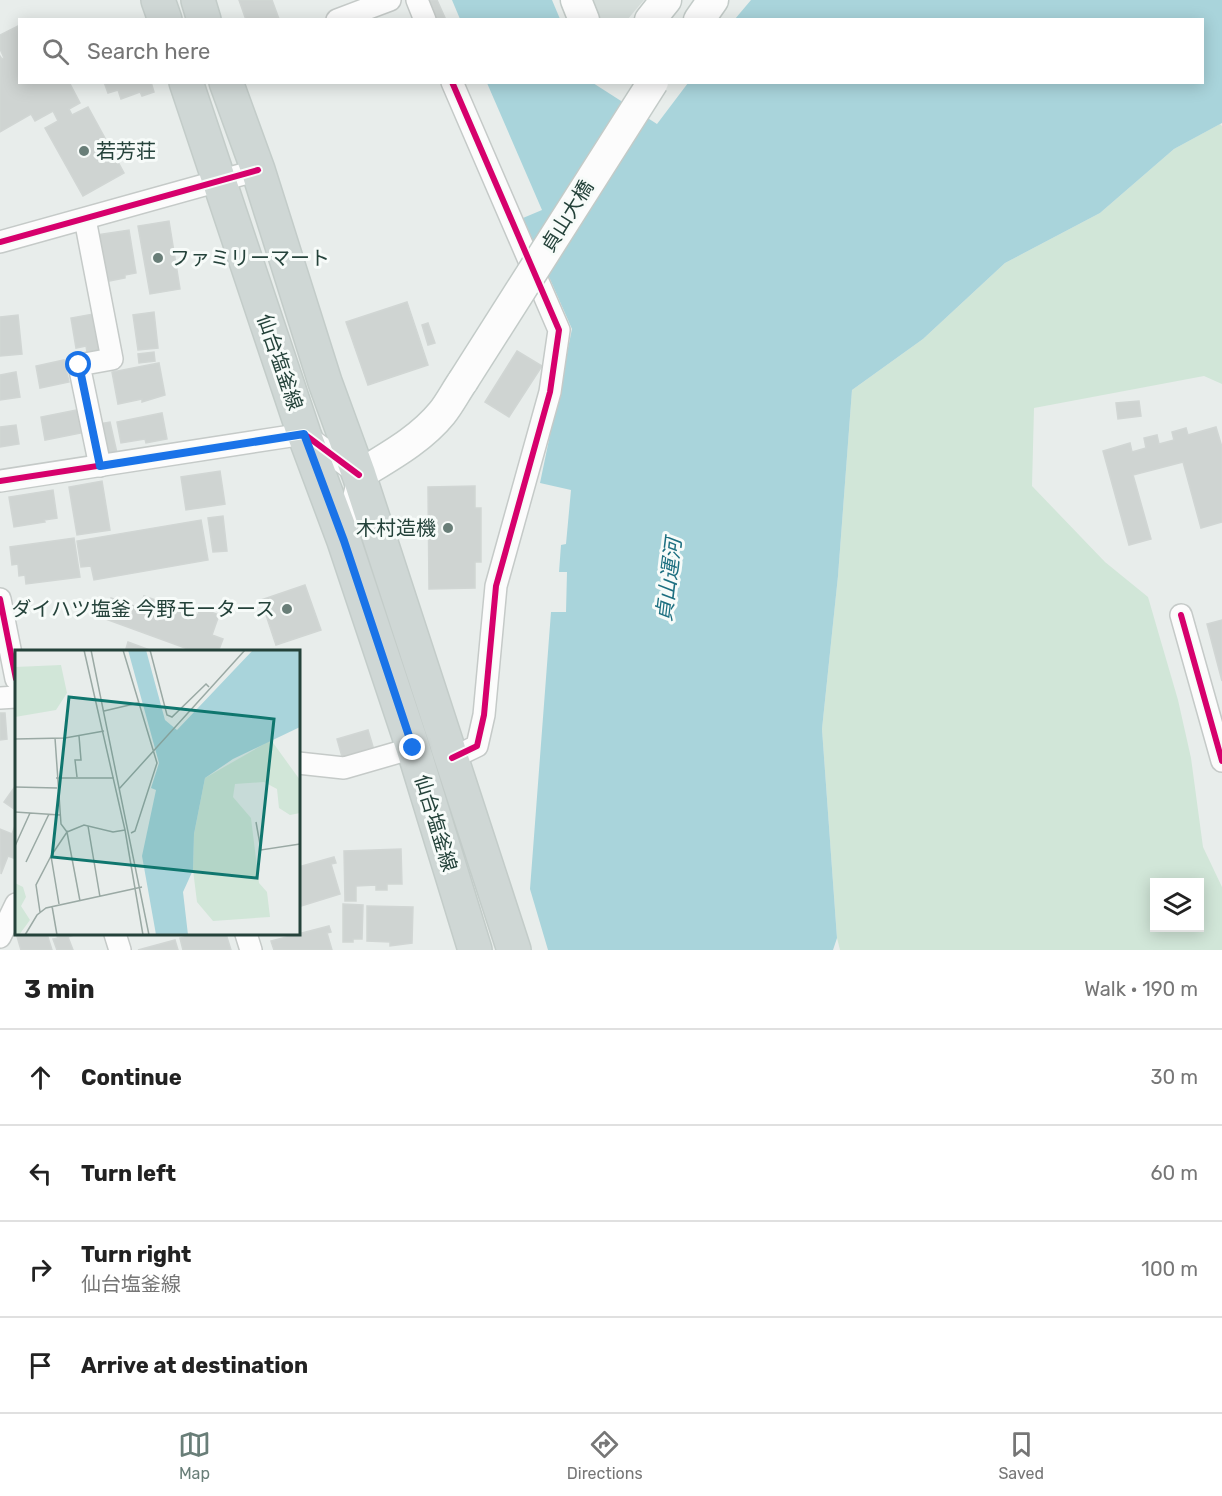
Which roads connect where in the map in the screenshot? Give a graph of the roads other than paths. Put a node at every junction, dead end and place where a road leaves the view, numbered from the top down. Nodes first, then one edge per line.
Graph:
1 (158, 0) edge
2 (198, 0) edge
3 (390, 0) edge
4 (417, 0) edge
5 (576, 0) edge
6 (666, 0) edge
7 (713, 0) edge
8 (164, 18) edge
9 (203, 18) edge
10 (342, 18) edge
11 (424, 18) edge
12 (583, 18) edge
13 (652, 18) edge
14 (700, 18) edge
15 (187, 84) edge
16 (227, 84) edge
17 (453, 84) edge
18 (652, 84) edge
19 (258, 170) junction
20 (219, 182) junction
21 (85, 219) junction
22 (0, 243) edge
23 (304, 434) junction
24 (100, 466) junction
25 (359, 475) junction
26 (0, 481) edge
27 (344, 541) junction
28 (0, 599) edge
29 (1181, 615) dead end
30 (15, 674) edge
31 (15, 697) edge
32 (0, 698) edge
33 (413, 748) junction
34 (452, 758) junction
35 (1222, 761) edge
36 (300, 763) edge
37 (15, 906) edge
38 (116, 935) edge
39 (246, 935) edge
40 (0, 937) edge
41 (120, 950) edge
42 (250, 950) edge
43 (475, 950) edge
44 (514, 950) edge

1 - 8 main road
2 - 9 main road
3 - 10 street
4 - 11 street
5 - 12 street
6 - 13 street
7 - 14 street
15 - 20 main road, 仙台塩釜線
16 - 19 main road, 仙台塩釜線
17 - 34 street
18 - 25 street, 貞山大橋, bridge
19 - 20 street
19 - 25 main road, 仙台塩釜線
20 - 21 street
20 - 23 main road, 仙台塩釜線
21 - 22 street
21 - 24 street
23 - 24 street
23 - 25 street
23 - 27 main road, 仙台塩釜線
24 - 26 street
25 - 27 street
25 - 34 main road, 仙台塩釜線
27 - 33 main road, 仙台塩釜線
28 - 30 street
29 - 35 street
31 - 32 street
33 - 36 street
33 - 43 main road, 仙台塩釜線
34 - 44 main road, 仙台塩釜線
37 - 40 street
38 - 41 street
39 - 42 street

